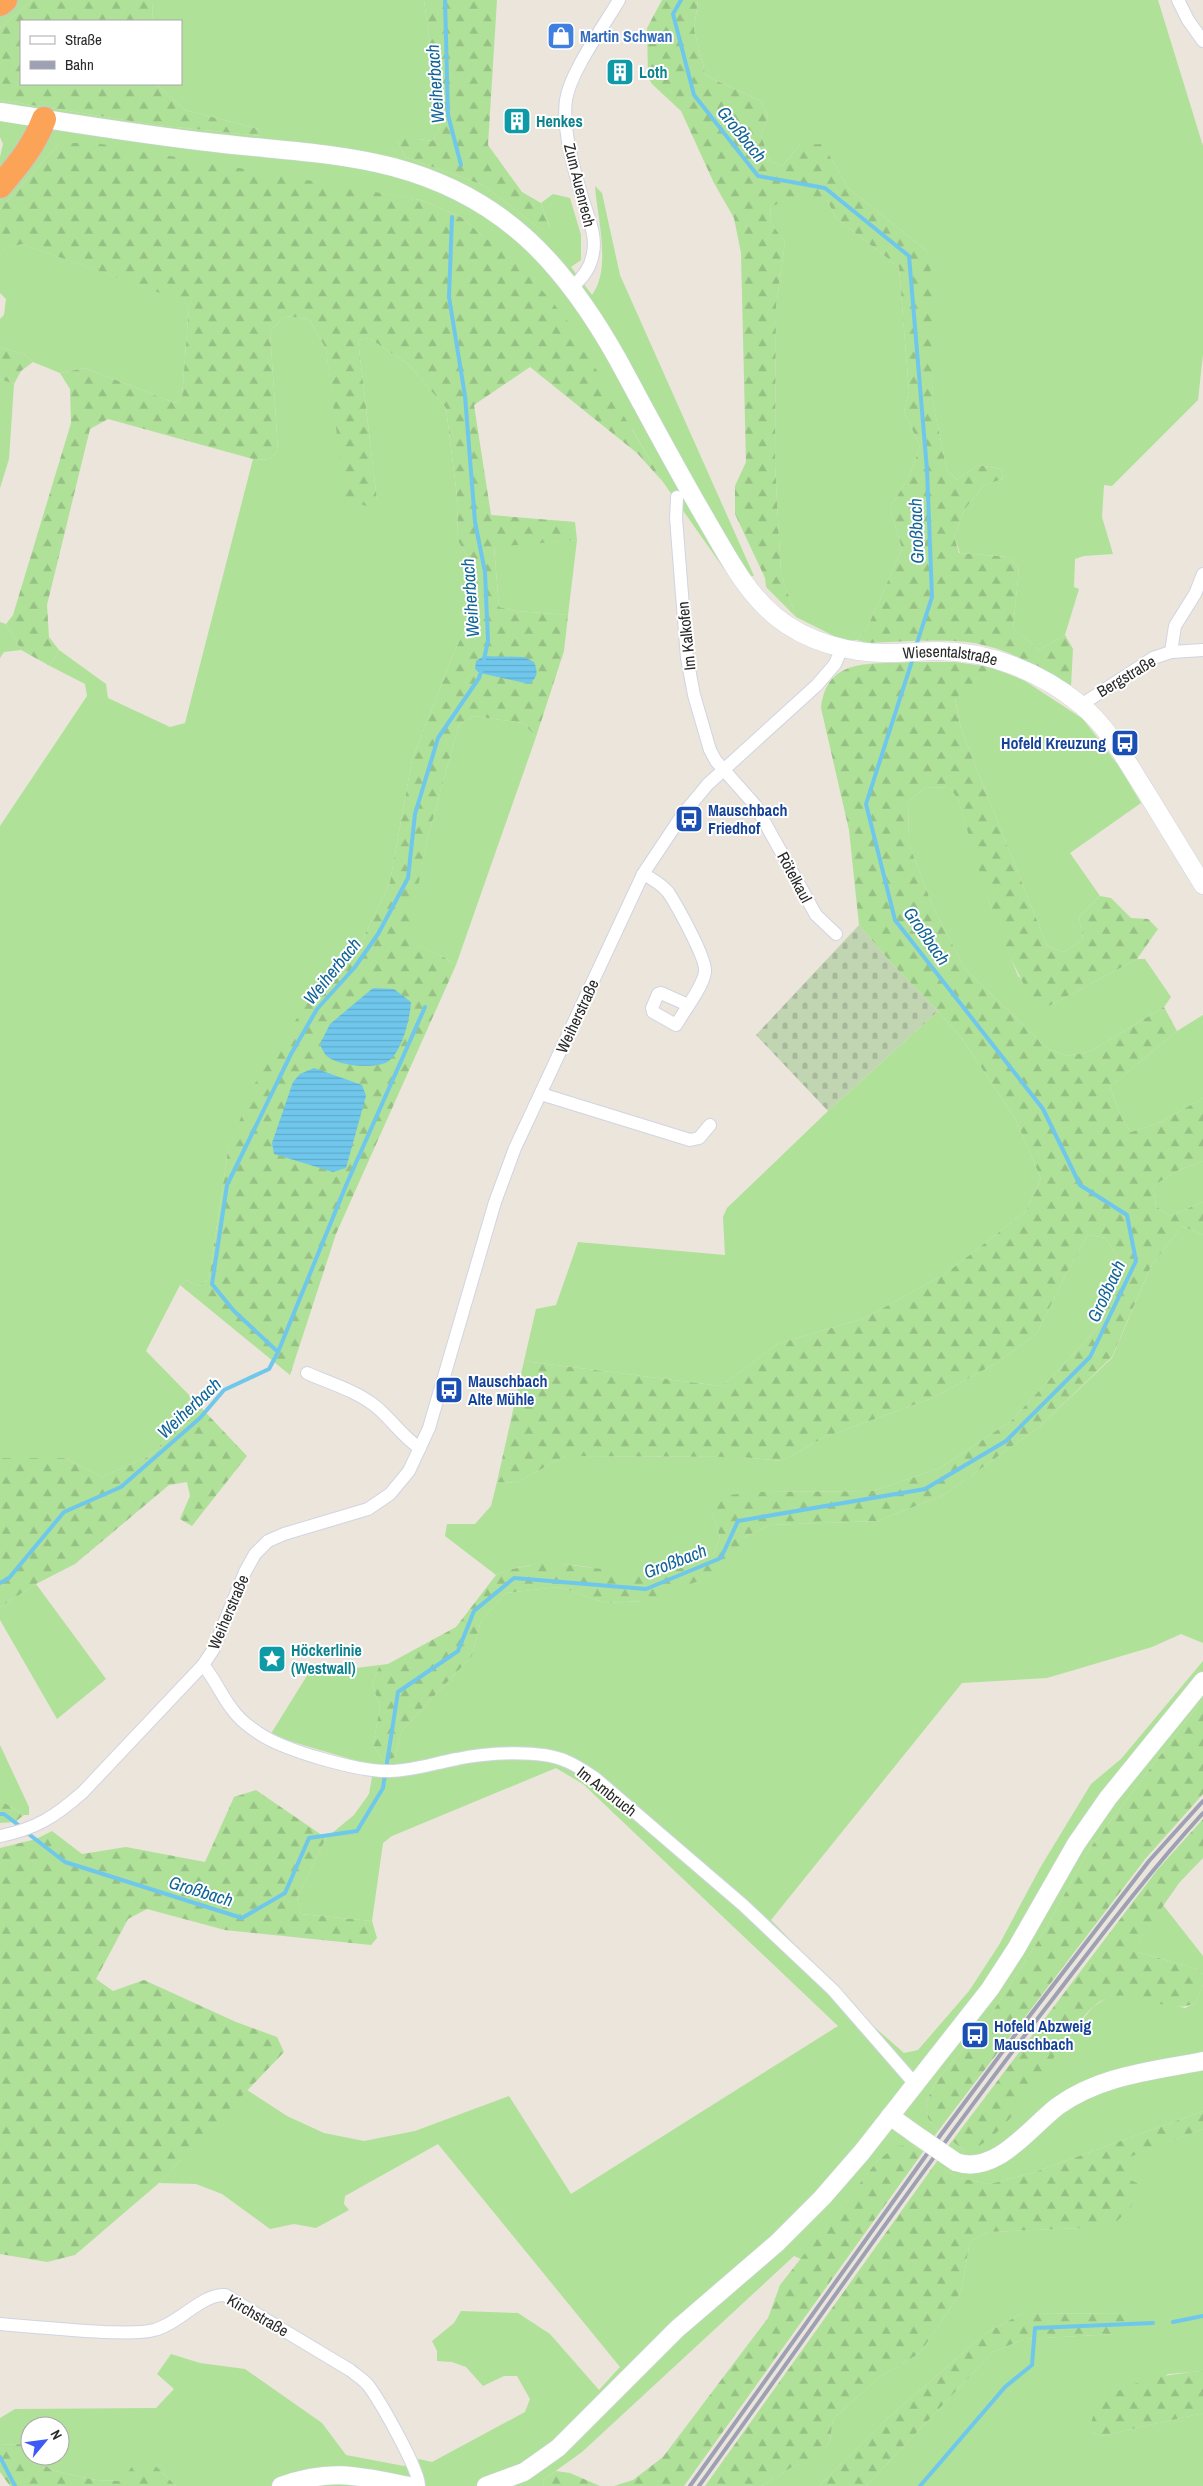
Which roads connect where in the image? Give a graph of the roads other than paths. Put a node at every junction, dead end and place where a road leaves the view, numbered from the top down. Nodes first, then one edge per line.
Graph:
1 (5, 0) edge
2 (619, 0) edge
3 (1178, 0) edge
4 (0, 4) edge
5 (1203, 41) edge
6 (0, 112) edge
7 (36, 118) junction
8 (0, 170) edge
9 (0, 186) edge
10 (572, 287) junction
11 (677, 498) dead end
12 (1203, 574) edge
13 (842, 648) junction
14 (1203, 650) edge
15 (1171, 652) junction
16 (1080, 705) junction
17 (724, 768) junction
18 (644, 874) junction
19 (1203, 885) edge
20 (836, 934) dead end
21 (688, 1005) dead end
22 (541, 1094) junction
23 (710, 1125) dead end
24 (306, 1374) dead end
25 (420, 1448) junction
26 (203, 1665) junction
27 (1203, 1681) edge
28 (6, 1835) edge
29 (1203, 2061) edge
30 (915, 2084) junction
31 (890, 2116) junction
32 (0, 2324) edge
33 (281, 2486) edge
34 (409, 2486) edge
35 (418, 2486) edge
36 (486, 2486) edge

1 - 4 highway
2 - 10 street, Zum Auenrech
3 - 5 street
6 - 7 main road, Wiesentalstraße
7 - 8 highway
7 - 9 highway
7 - 10 main road, Wiesentalstraße
10 - 13 main road, Wiesentalstraße
11 - 17 street, Im Kalkofen
12 - 15 street
13 - 16 main road, Wiesentalstraße
13 - 17 street, Weiherstraße
14 - 15 street, Bergstraße
15 - 16 street, Bergstraße
16 - 19 main road, Wiesentalstraße
17 - 18 street, Weiherstraße
17 - 20 street, Rötelkaul
18 - 21 street
18 - 22 street, Weiherstraße
22 - 23 street
22 - 25 street, Weiherstraße
24 - 25 street
25 - 26 street, Weiherstraße
26 - 28 street, Weiherstraße
26 - 30 street, Im Ambruch
27 - 30 main road
29 - 31 main road, bridge
30 - 31 main road
31 - 36 main road
32 - 35 street, Kirchstraße
33 - 34 main road

